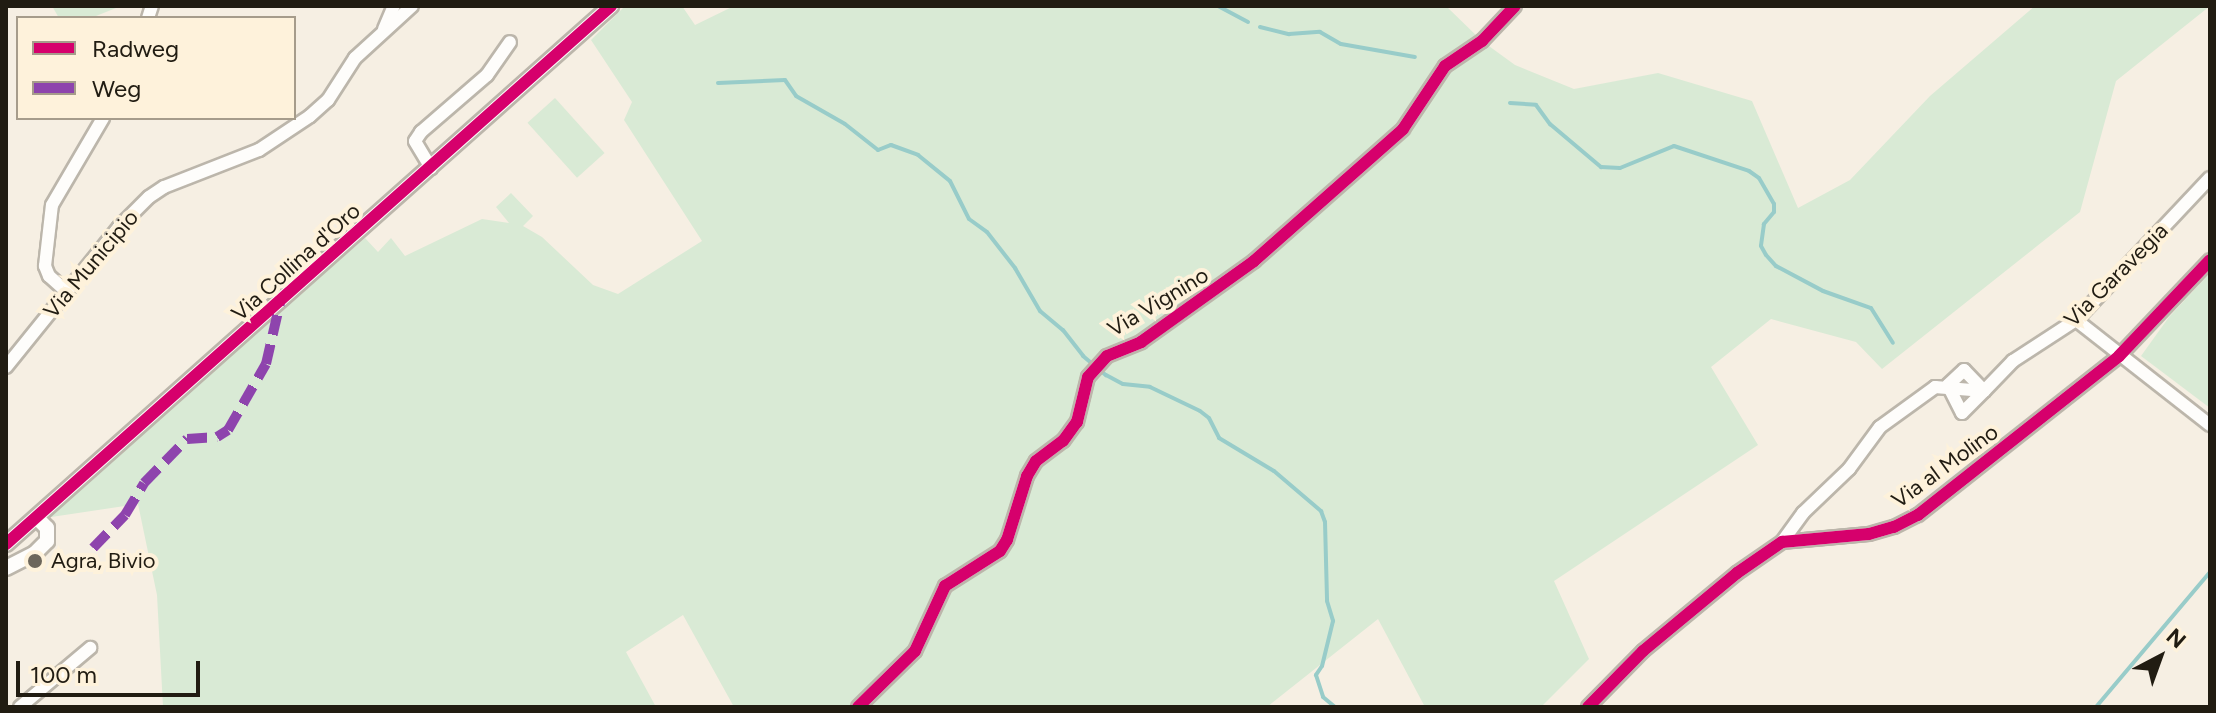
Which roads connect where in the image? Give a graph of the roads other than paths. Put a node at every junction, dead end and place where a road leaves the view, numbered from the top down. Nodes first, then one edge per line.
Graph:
1 (394, 6) edge
2 (412, 6) edge
3 (611, 6) edge
4 (1515, 6) edge
5 (384, 29) junction
6 (510, 42) dead end
7 (102, 120) edge
8 (431, 168) junction
9 (2210, 178) edge
10 (2210, 260) edge
11 (67, 292) junction
12 (2076, 320) junction
13 (2119, 356) junction
14 (6, 367) edge
15 (1949, 388) junction
16 (1984, 391) junction
17 (2210, 425) edge
18 (38, 519) junction
19 (1782, 542) junction
20 (6, 544) edge
21 (6, 568) edge
22 (90, 648) dead end
23 (20, 707) edge
24 (858, 707) edge
25 (1588, 707) edge

1 - 5 street
2 - 5 street, Via Municipio
3 - 8 street, Via Collina d'Oro
4 - 24 street, Via Vignino
5 - 11 street, Via Municipio
6 - 8 street
7 - 11 street
8 - 18 street, Via Collina d'Oro
9 - 12 street, Via Garavegia
10 - 13 street
11 - 14 street, Via Municipio
12 - 13 street
12 - 16 street, Via Garavegia
13 - 17 street
13 - 19 street, Via al Molino
15 - 16 street
15 - 16 street
15 - 16 street, Via Garavegia
15 - 19 street, Via al Molino
18 - 20 street, Via Collina d'Oro
18 - 21 street
19 - 25 street, Via al Molino
22 - 23 street

